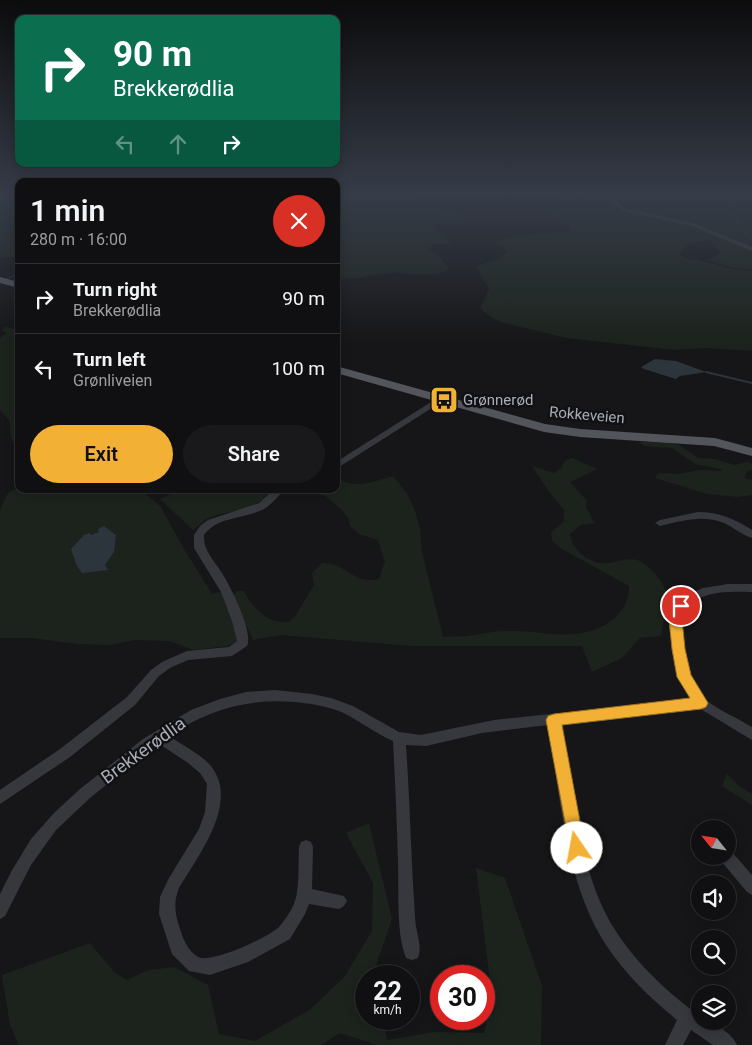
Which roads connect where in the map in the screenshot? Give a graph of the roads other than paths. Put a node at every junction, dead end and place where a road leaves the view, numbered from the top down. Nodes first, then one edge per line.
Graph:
1 (739, 244) edge
2 (752, 249) edge
3 (340, 370) edge
4 (442, 399) junction
5 (752, 452) edge
6 (340, 463) edge
7 (275, 493) edge
8 (660, 523) dead end
9 (752, 536) edge
10 (752, 588) edge
11 (701, 703) junction
12 (554, 720) junction
13 (752, 734) edge
14 (158, 736) junction
15 (399, 738) junction
16 (0, 798) edge
17 (306, 847) dead end
18 (734, 865) edge
19 (752, 887) edge
20 (304, 896) junction
21 (339, 901) dead end
22 (0, 911) edge
23 (412, 952) dead end
24 (688, 1018) junction
25 (674, 1045) edge
26 (728, 1045) edge

1 - 2 street
3 - 4 main road, Rokkeveien
4 - 5 main road, Rokkeveien
4 - 6 street
7 - 16 street
8 - 9 street
10 - 11 street
11 - 12 street, Brekkerødlia
11 - 13 street
12 - 15 street, Brekkerødlia
12 - 24 street
14 - 15 street, Brekkerødlia
14 - 20 street
14 - 22 street, Brekkerødlia
15 - 23 street
17 - 20 street
18 - 19 street
20 - 21 street
24 - 25 street
24 - 26 street

